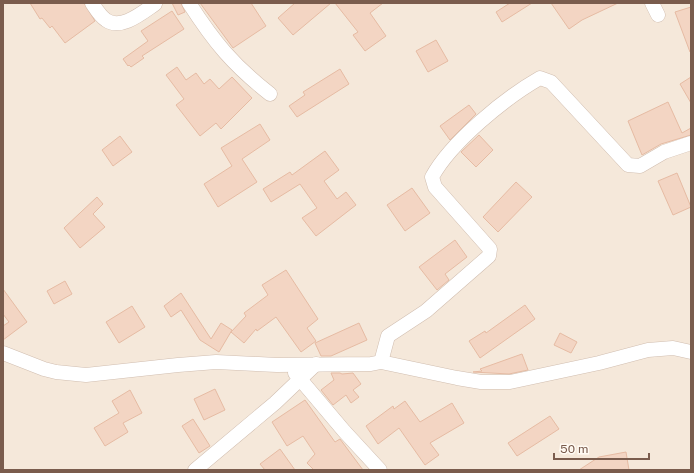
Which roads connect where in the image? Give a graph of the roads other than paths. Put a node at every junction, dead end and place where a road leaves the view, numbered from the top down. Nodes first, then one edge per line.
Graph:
1 (92, 3) edge
2 (188, 3) edge
3 (155, 4) dead end
4 (270, 94) dead end
5 (691, 143) edge
6 (691, 352) edge
7 (3, 353) edge
8 (381, 362) junction
9 (292, 364) junction
10 (316, 364) junction
11 (300, 381) junction
12 (195, 470) edge
13 (380, 470) edge

1 - 3 street
2 - 4 street
5 - 8 street
6 - 8 street
7 - 9 street
8 - 10 street
9 - 10 street
9 - 11 street
10 - 11 street
11 - 12 street
11 - 13 street

